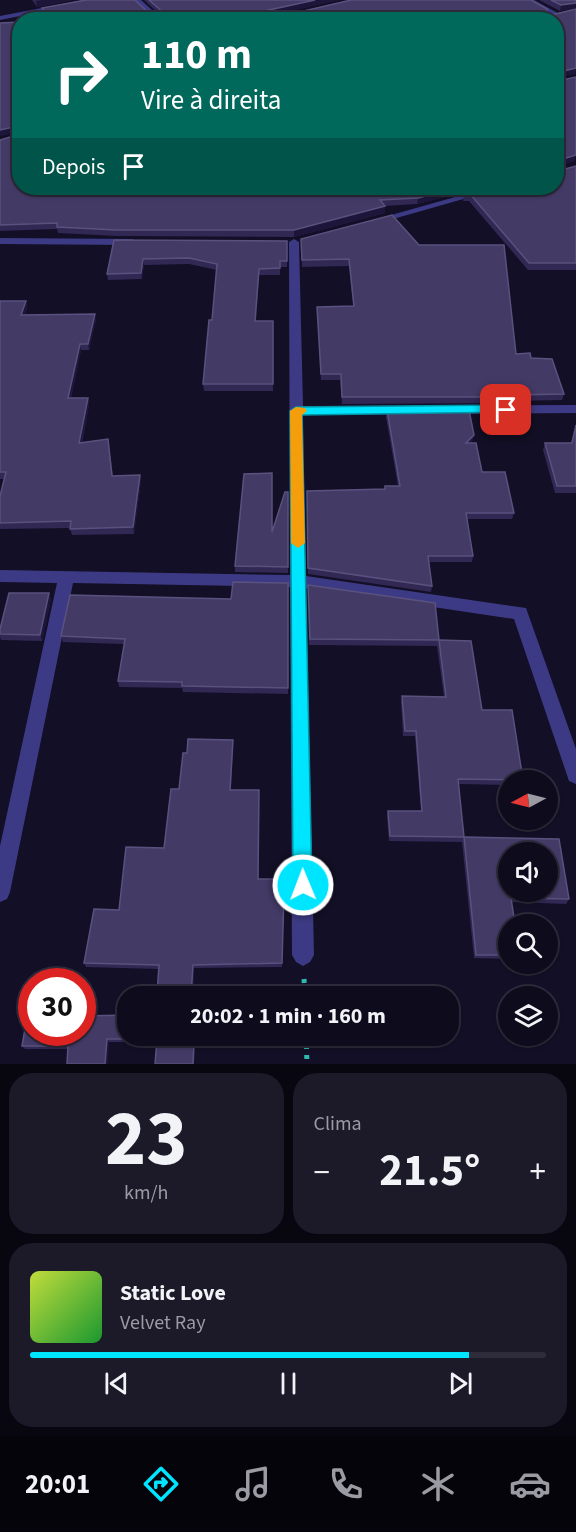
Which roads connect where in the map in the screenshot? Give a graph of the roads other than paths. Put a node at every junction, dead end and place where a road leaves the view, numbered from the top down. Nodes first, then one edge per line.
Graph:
1 (96, 0) edge
2 (137, 0) edge
3 (528, 0) edge
4 (32, 12) edge
5 (150, 12) edge
6 (556, 12) edge
7 (471, 195) edge
8 (362, 224) edge
9 (0, 241) edge
10 (294, 241) dead end
11 (141, 242) edge
12 (576, 409) edge
13 (296, 411) junction
14 (0, 576) edge
15 (66, 578) junction
16 (298, 581) junction
17 (576, 775) edge
18 (0, 892) edge
19 (303, 955) dead end

1 - 4 street
2 - 5 street
3 - 6 street
7 - 8 street
9 - 11 street
10 - 13 street
12 - 13 street
13 - 16 street
14 - 15 street
15 - 16 street
15 - 18 street
16 - 17 street
16 - 19 street

